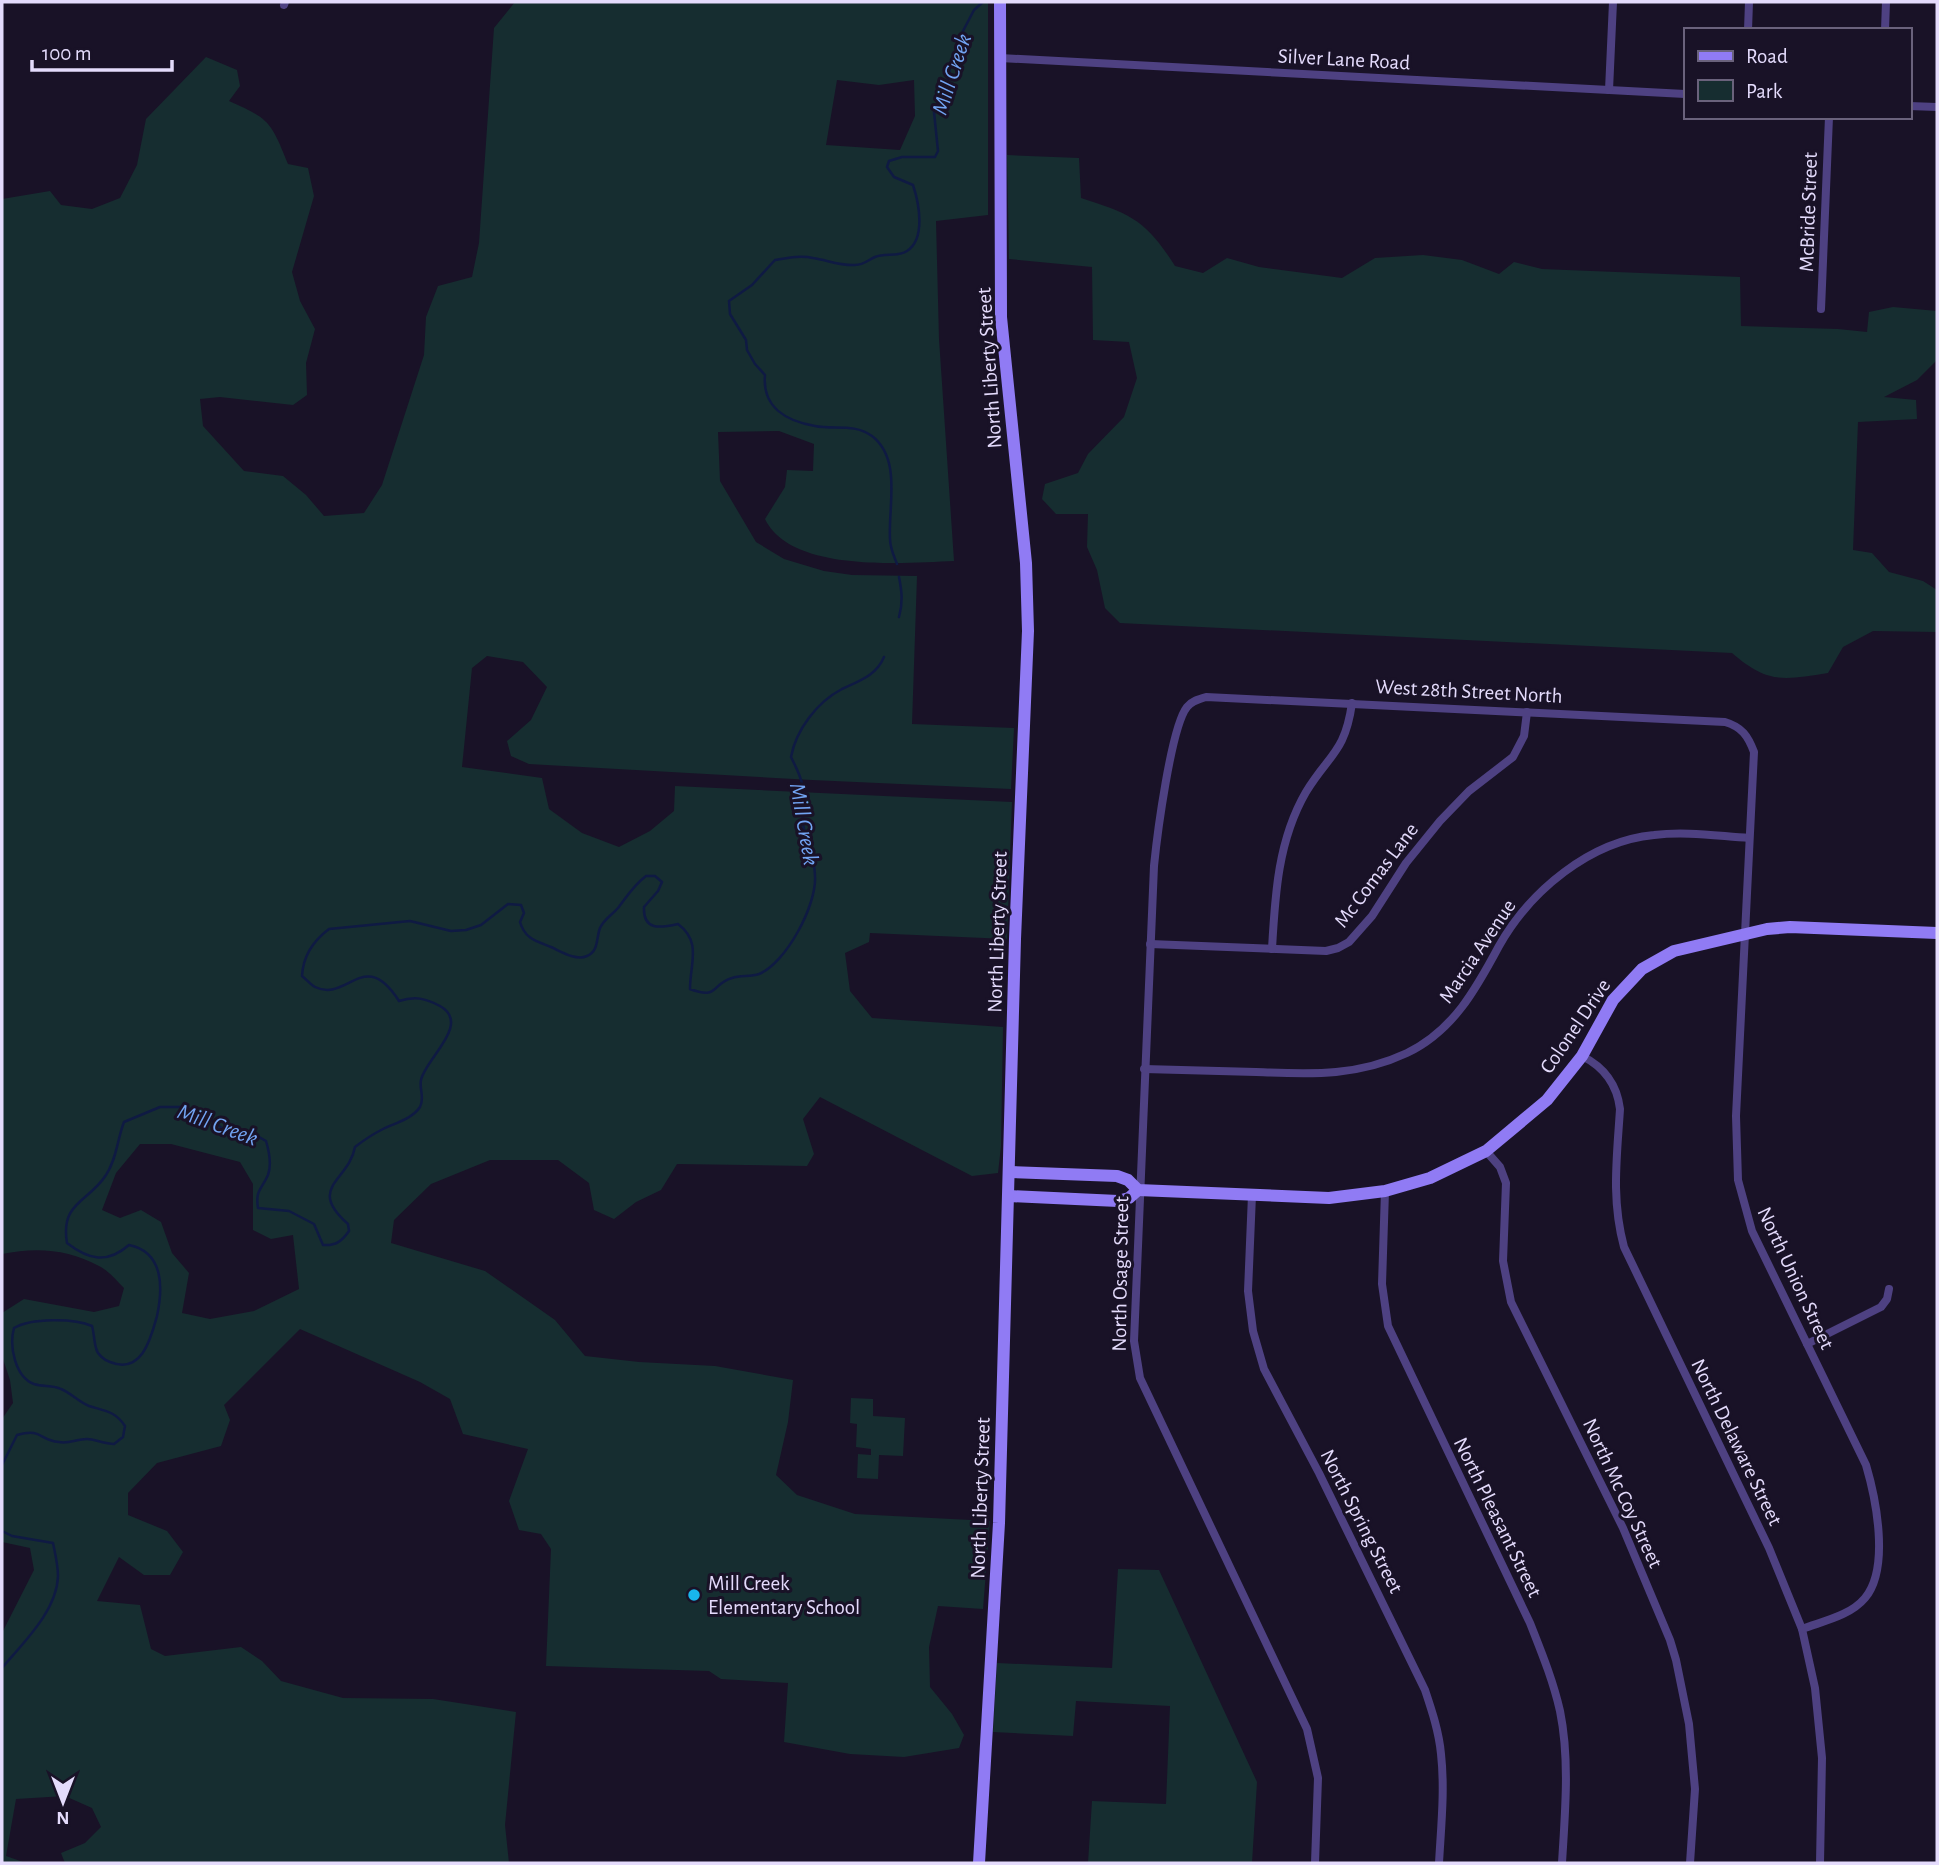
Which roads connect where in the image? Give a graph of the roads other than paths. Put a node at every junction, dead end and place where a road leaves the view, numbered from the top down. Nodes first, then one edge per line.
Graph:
1 (1000, 2) edge
2 (1613, 2) edge
3 (1749, 2) edge
4 (1886, 2) edge
5 (1748, 28) edge
6 (1885, 28) edge
7 (1000, 58) junction
8 (1609, 90) junction
9 (1684, 94) edge
10 (1911, 106) edge
11 (1937, 107) edge
12 (1829, 119) edge
13 (1821, 309) dead end
14 (1199, 699) joint
15 (1352, 703) junction
16 (1527, 712) junction
17 (1737, 726) joint
18 (1749, 838) junction
19 (1937, 933) edge
20 (1745, 934) junction
21 (1150, 944) junction
22 (1272, 949) junction
23 (1582, 1056) junction
24 (1144, 1069) junction
25 (1486, 1151) junction
26 (1009, 1172) junction
27 (1138, 1190) junction
28 (1385, 1191) junction
29 (1252, 1195) junction
30 (1009, 1196) junction
31 (1889, 1289) dead end
32 (1807, 1343) junction
33 (1802, 1629) junction
34 (979, 1863) edge
35 (1315, 1863) edge
36 (1439, 1863) edge
37 (1562, 1863) edge
38 (1690, 1863) edge
39 (1819, 1863) edge

1 - 7 main road, North Liberty Street
2 - 8 street
3 - 5 street
4 - 6 street
7 - 8 street, Silver Lane Road
7 - 26 main road, North Liberty Street
8 - 9 street, Silver Lane Road
10 - 11 street
12 - 13 street, McBride Street
14 - 15 street, West 28th Street North
14 - 21 street, North Osage Street
15 - 16 street, West 28th Street North
15 - 22 street
16 - 17 street, West 28th Street North
16 - 22 street, Mc Comas Lane
17 - 18 street, North Union Street
18 - 20 street, North Union Street
18 - 24 street, Marcia Avenue
19 - 20 main road, Colonel Drive
20 - 23 main road, Colonel Drive
20 - 32 street, North Union Street
21 - 22 street, Mc Comas Lane
21 - 24 street, North Osage Street
23 - 25 main road, Colonel Drive
23 - 33 street, North Delaware Street
24 - 27 street, North Osage Street
25 - 28 main road, Colonel Drive
25 - 38 street, North Mc Coy Street
26 - 27 main road, Colonel Drive
26 - 30 main road, North Liberty Street
27 - 29 main road, Colonel Drive
27 - 30 main road, Colonel Drive
27 - 35 street, North Osage Street
28 - 29 main road, Colonel Drive
28 - 37 street, North Pleasant Street
29 - 36 street, North Spring Street
30 - 34 main road, North Liberty Street
31 - 32 street
32 - 33 street, North Union Street
33 - 39 street, North Delaware Street

